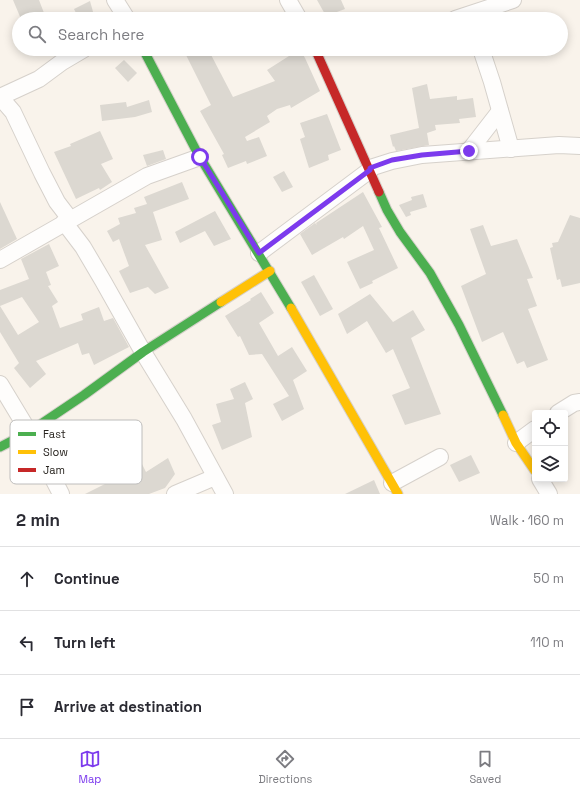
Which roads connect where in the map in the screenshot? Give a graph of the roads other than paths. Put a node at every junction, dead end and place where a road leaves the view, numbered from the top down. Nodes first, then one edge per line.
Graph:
1 (115, 0) edge
2 (288, 0) edge
3 (513, 0) edge
4 (123, 12) edge
5 (295, 12) edge
6 (481, 12) edge
7 (72, 56) edge
8 (147, 56) edge
9 (318, 56) edge
10 (483, 56) edge
11 (2, 93) edge
12 (500, 112) junction
13 (580, 146) edge
14 (511, 149) junction
15 (469, 151) junction
16 (200, 157) junction
17 (370, 169) junction
18 (67, 221) junction
19 (259, 253) junction
20 (0, 260) edge
21 (270, 271) junction
22 (143, 352) junction
23 (0, 384) edge
24 (580, 402) edge
25 (563, 410) edge
26 (22, 420) edge
27 (47, 420) edge
28 (532, 432) edge
29 (10, 442) edge
30 (516, 443) junction
31 (0, 447) edge
32 (440, 457) dead end
33 (532, 467) edge
34 (216, 477) junction
35 (542, 482) edge
36 (56, 484) edge
37 (395, 489) edge
38 (61, 494) edge
39 (175, 494) edge
40 (225, 494) edge
41 (550, 494) edge

1 - 4 street
2 - 5 street
3 - 6 street
7 - 11 street
8 - 16 street
9 - 17 street
10 - 12 street
11 - 18 street
12 - 14 street
12 - 15 street
13 - 14 street
14 - 15 street
15 - 17 street
16 - 18 street
16 - 19 street
17 - 19 street
17 - 30 street
18 - 20 street
18 - 22 street
19 - 21 street
21 - 22 street
21 - 37 street
22 - 27 street
22 - 34 street
23 - 26 street
24 - 25 street
28 - 30 street
29 - 31 street
30 - 33 street
32 - 37 street
34 - 39 street
34 - 40 street
35 - 41 street
36 - 38 street

